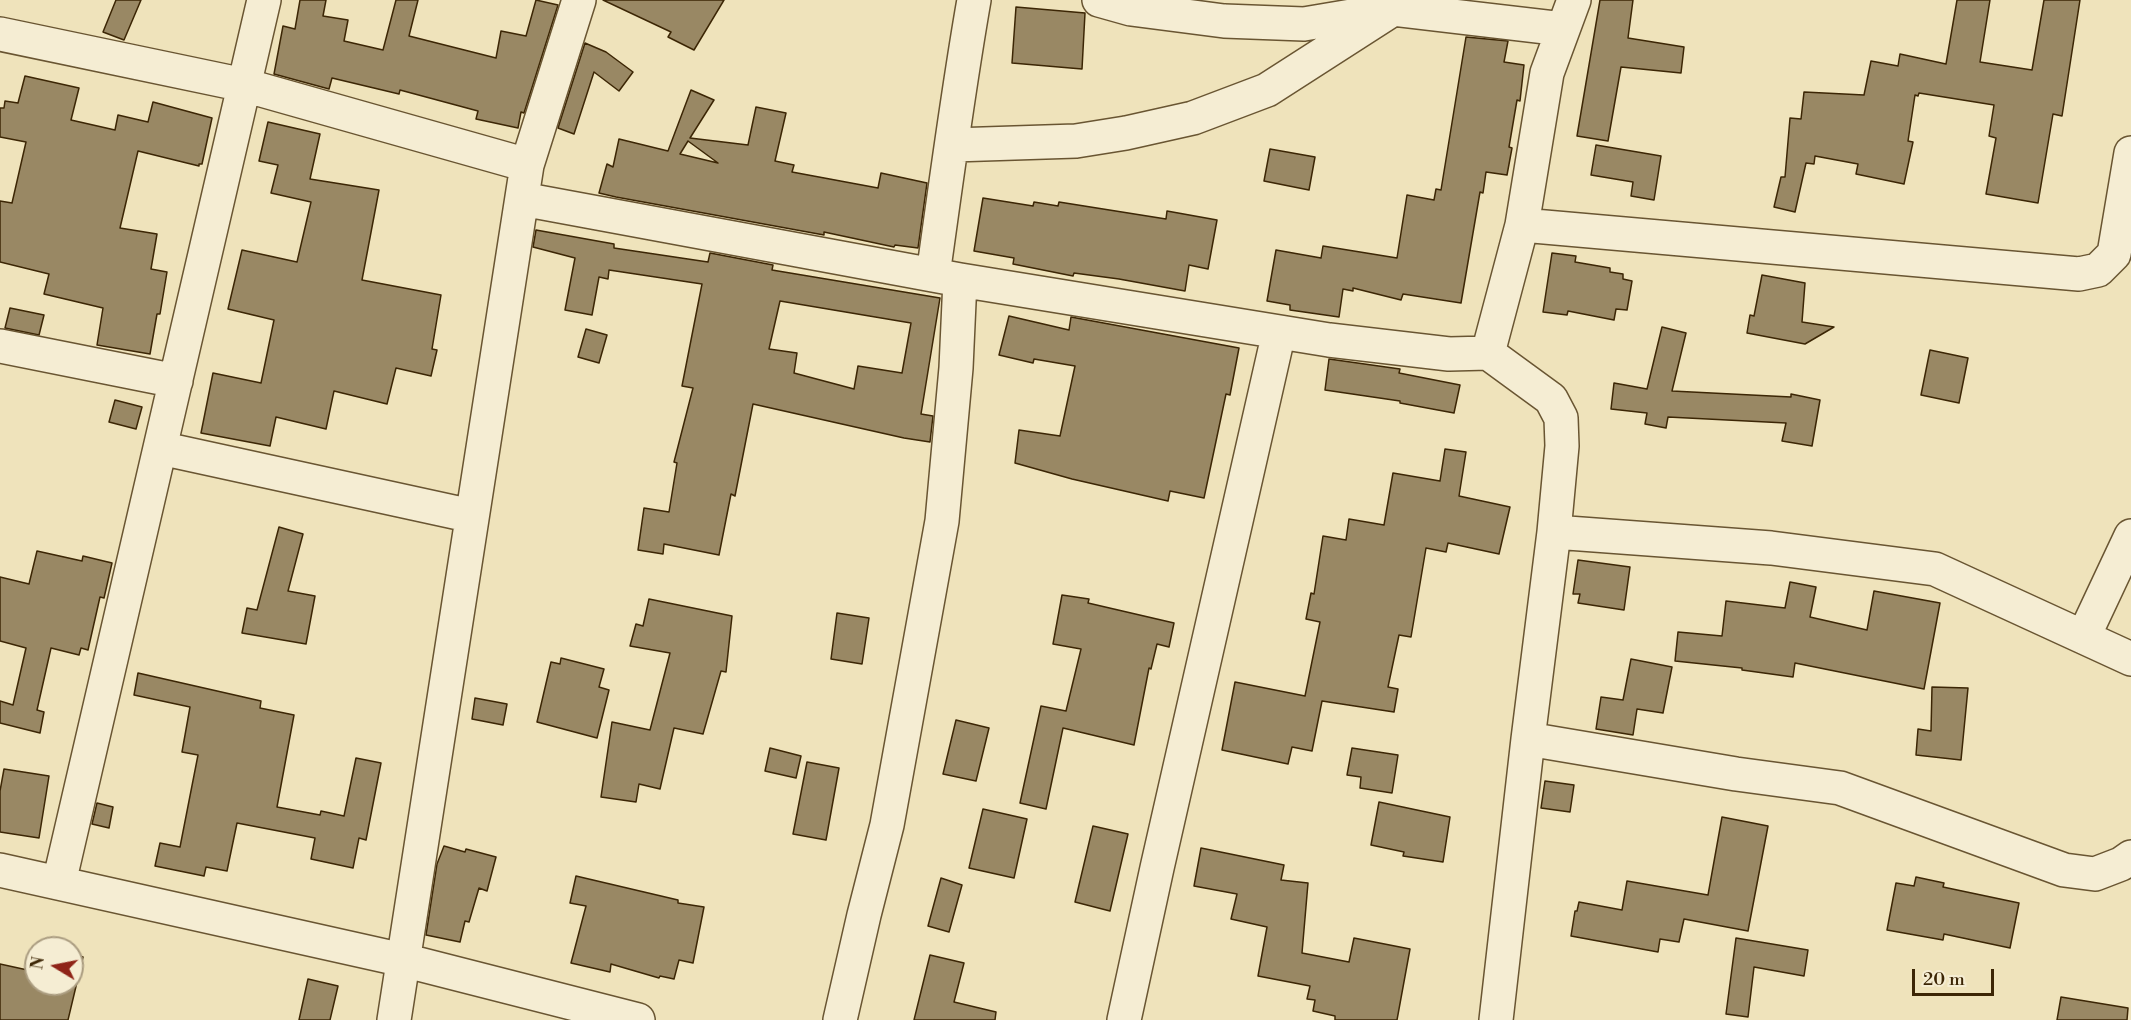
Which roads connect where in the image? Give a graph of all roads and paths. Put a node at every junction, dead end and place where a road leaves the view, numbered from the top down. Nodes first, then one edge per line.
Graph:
1 (264, 0) edge
2 (579, 0) edge
3 (974, 0) edge
4 (1099, 0) edge
5 (1389, 4) edge
6 (1569, 15) edge
7 (0, 33) edge
8 (244, 86) junction
9 (953, 145) junction
10 (2131, 153) edge
11 (527, 165) junction
12 (522, 199) junction
13 (1522, 225) junction
14 (947, 278) junction
15 (1279, 332) junction
16 (0, 346) edge
17 (1488, 353) junction
18 (176, 381) junction
19 (160, 448) junction
20 (472, 516) junction
21 (1554, 532) junction
22 (2131, 536) edge
23 (2084, 636) junction
24 (2131, 659) edge
25 (1528, 739) junction
26 (2131, 857) edge
27 (0, 870) edge
28 (59, 883) junction
29 (403, 960) junction
30 (394, 1020) edge
31 (638, 1020) edge
32 (840, 1020) edge
33 (1124, 1020) edge
34 (1496, 1020) edge

1 - 8 street
2 - 11 street
3 - 9 street
4 - 5 street
5 - 6 street
5 - 9 street
6 - 13 street
7 - 8 street
8 - 11 street
8 - 18 street
9 - 14 street
10 - 13 street
11 - 12 street
12 - 14 street
12 - 20 street
13 - 17 street
14 - 15 street
14 - 32 street
15 - 17 street
15 - 33 street
16 - 18 street
17 - 21 street
18 - 19 street
19 - 20 street
19 - 28 street
20 - 29 street
21 - 23 street
21 - 25 street
22 - 23 street
23 - 24 street
25 - 26 street
25 - 34 street
27 - 28 street
28 - 29 street
29 - 30 street
29 - 31 street

